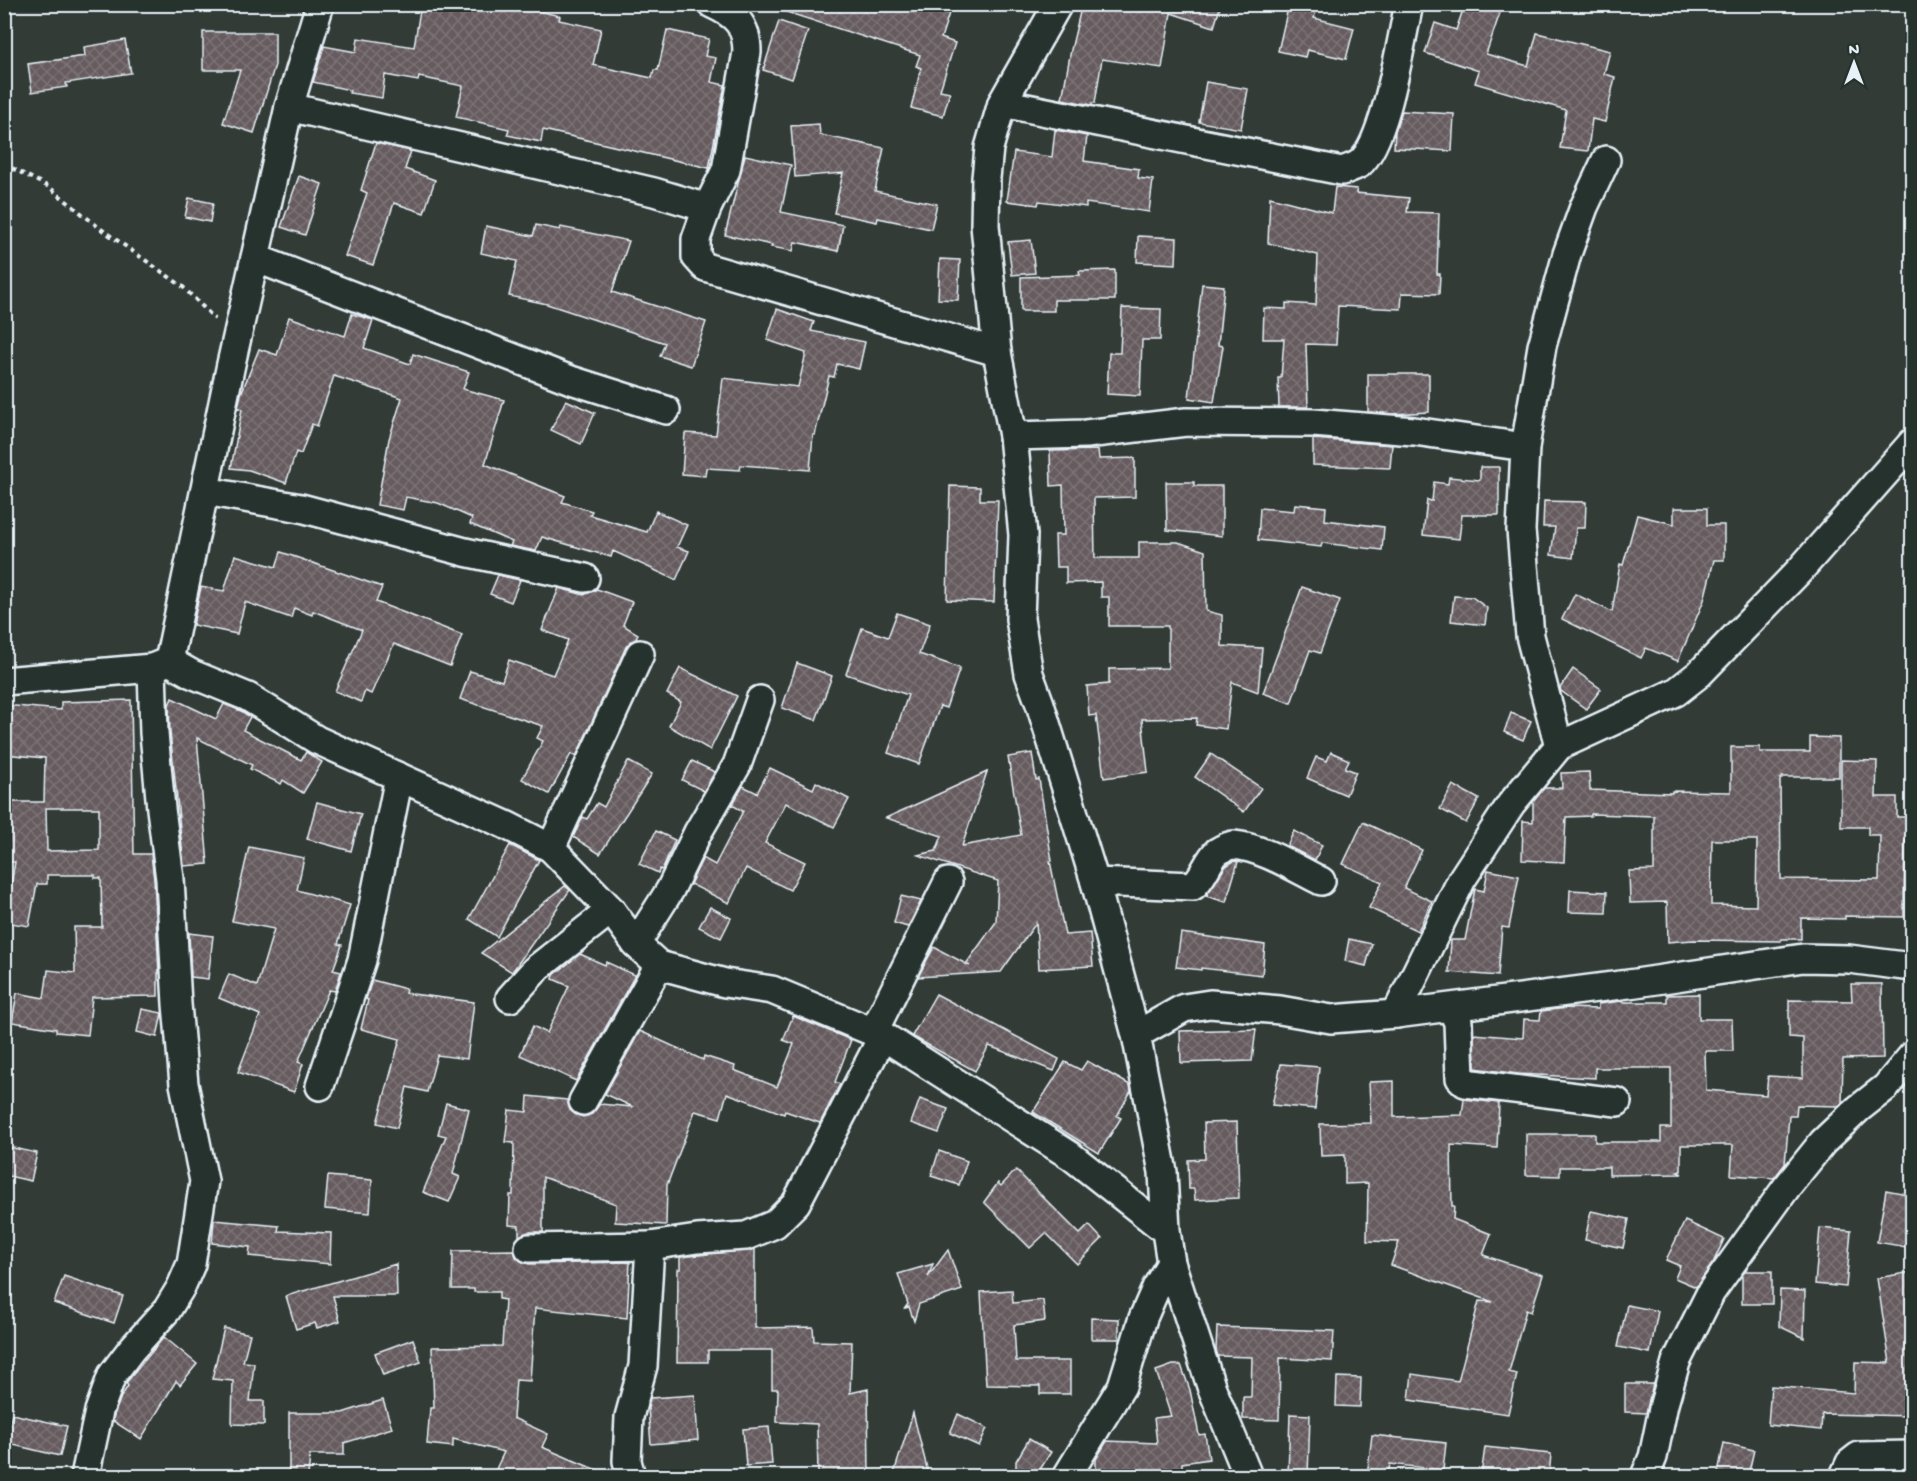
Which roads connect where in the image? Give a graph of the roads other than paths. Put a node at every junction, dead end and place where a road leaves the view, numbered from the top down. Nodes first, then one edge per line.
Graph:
1 (320, 4) edge
2 (712, 4) edge
3 (1058, 4) edge
4 (1409, 4) edge
5 (1002, 103) junction
6 (290, 107) junction
7 (1606, 160) dead end
8 (707, 208) junction
9 (255, 258) junction
10 (997, 352) junction
11 (666, 410) dead end
12 (1013, 436) junction
13 (1912, 444) edge
14 (1525, 447) junction
15 (205, 491) junction
16 (585, 578) dead end
17 (640, 654) dead end
18 (160, 665) junction
19 (4, 681) edge
20 (760, 700) dead end
21 (1559, 746) junction
22 (399, 777) junction
23 (551, 848) junction
24 (1321, 881) dead end
25 (948, 882) dead end
26 (1095, 882) junction
27 (611, 910) junction
28 (636, 944) junction
29 (658, 965) junction
30 (1912, 967) edge
31 (510, 998) dead end
32 (1451, 1008) junction
33 (1396, 1014) junction
34 (878, 1034) junction
35 (1136, 1035) junction
36 (1912, 1056) edge
37 (320, 1086) dead end
38 (582, 1101) dead end
39 (1617, 1102) dead end
40 (1166, 1231) junction
41 (650, 1246) junction
42 (529, 1248) dead end
43 (1171, 1263) junction
44 (1912, 1455) edge
45 (85, 1476) edge
46 (631, 1476) edge
47 (1067, 1476) edge
48 (1248, 1476) edge
49 (1645, 1476) edge
50 (1844, 1476) edge

1 - 6 street
2 - 8 street
3 - 5 street
4 - 5 street
5 - 10 street
6 - 8 street
6 - 9 street
7 - 14 street
8 - 10 street
9 - 11 street
9 - 15 street
10 - 12 street
12 - 14 street
12 - 26 street
13 - 21 street
14 - 21 street
15 - 16 street
15 - 18 street
17 - 23 street
18 - 19 street
18 - 22 street
18 - 45 street
20 - 28 street
21 - 33 street
22 - 23 street
22 - 37 street
23 - 27 street
24 - 26 street
25 - 34 street
26 - 35 street
27 - 28 street
27 - 31 street
28 - 29 street
29 - 34 street
29 - 38 street
30 - 32 street
32 - 33 street
32 - 39 street
33 - 35 street
34 - 40 street
34 - 41 street
35 - 40 street
36 - 49 street
40 - 43 street
41 - 42 street
41 - 46 street
43 - 47 street
43 - 48 street
44 - 50 street

